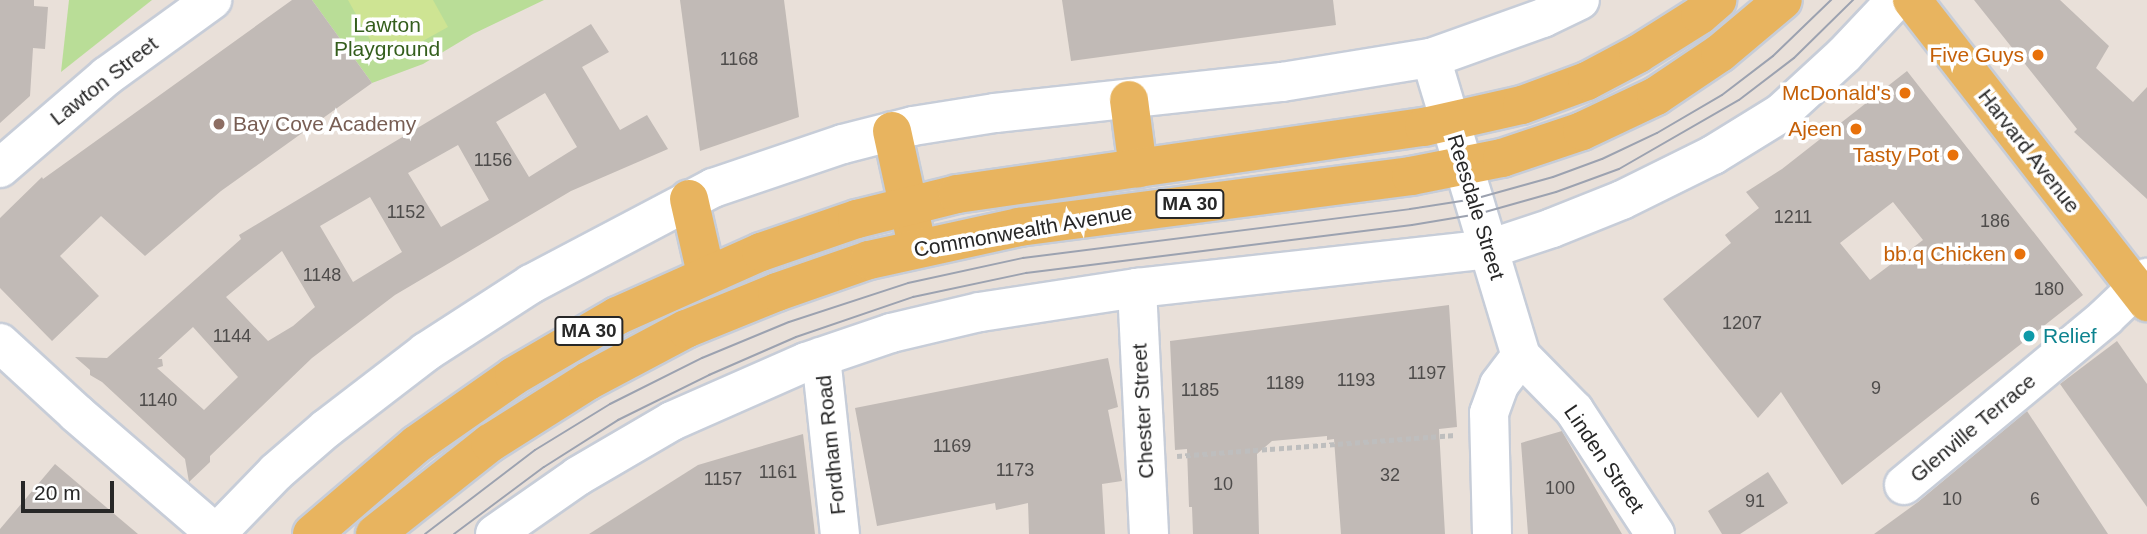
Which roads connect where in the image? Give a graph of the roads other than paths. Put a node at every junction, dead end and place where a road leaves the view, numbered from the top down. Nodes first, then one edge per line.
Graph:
1 (212, 0) edge
2 (1580, 0) edge
3 (1717, 0) edge
4 (1783, 0) edge
5 (1896, 0) edge
6 (1912, 0) edge
7 (1431, 58) junction
8 (1129, 100) junction
9 (1450, 122) junction
10 (891, 131) junction
11 (1464, 167) junction
12 (0, 168) edge
13 (1138, 168) junction
14 (689, 199) junction
15 (908, 205) junction
16 (918, 247) junction
17 (1489, 249) junction
18 (706, 274) junction
19 (1137, 288) junction
20 (2143, 290) edge
21 (0, 343) edge
22 (1521, 356) junction
23 (821, 357) junction
24 (1904, 485) dead end
25 (534, 521) edge
26 (216, 534) edge
27 (312, 534) edge
28 (375, 534) edge
29 (495, 534) edge
30 (840, 534) edge
31 (1149, 534) edge
32 (1492, 534) edge
33 (1655, 534) edge

1 - 12 street, Lawton Street
2 - 7 street
3 - 9 main road, Commonwealth Avenue / MA 30
4 - 11 main road, Commonwealth Avenue / MA 30
5 - 17 street
6 - 20 main road, Harvard Avenue
7 - 8 street
7 - 9 street, Reesdale Street
8 - 10 street
8 - 13 main road
9 - 11 street, Reesdale Street
9 - 13 main road, Commonwealth Avenue / MA 30
10 - 14 street
10 - 15 main road
11 - 16 main road, Commonwealth Avenue / MA 30
11 - 17 street, Reesdale Street
13 - 15 main road, Commonwealth Avenue / MA 30
14 - 18 main road
14 - 26 street
15 - 16 main road
15 - 18 main road, Commonwealth Avenue / MA 30
16 - 28 main road, Commonwealth Avenue / MA 30
17 - 19 street
17 - 22 street, Reesdale Street
18 - 27 main road, Commonwealth Avenue / MA 30
19 - 23 street
19 - 31 street, Chester Street
20 - 24 street, Glenville Terrace
21 - 26 street
22 - 32 street
22 - 33 street, Linden Street
23 - 25 street
23 - 30 street, Fordham Road
25 - 29 street

